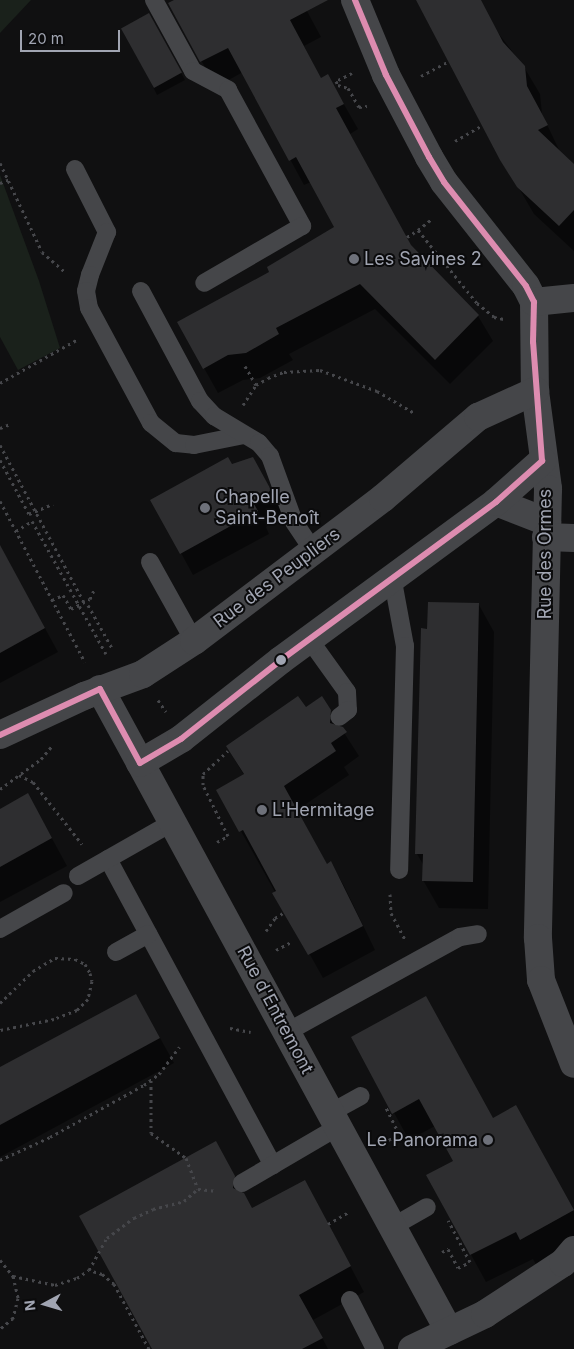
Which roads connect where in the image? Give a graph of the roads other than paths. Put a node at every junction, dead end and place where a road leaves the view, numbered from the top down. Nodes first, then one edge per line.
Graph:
1 (154, 0) edge
2 (355, 0) edge
3 (75, 169) dead end
4 (204, 283) dead end
5 (141, 291) dead end
6 (574, 298) edge
7 (534, 302) junction
8 (536, 391) junction
9 (244, 435) junction
10 (542, 461) junction
11 (496, 502) junction
12 (546, 530) junction
13 (574, 538) edge
14 (314, 552) junction
15 (150, 562) dead end
16 (392, 576) junction
17 (309, 639) junction
18 (194, 641) junction
19 (100, 689) junction
20 (339, 717) dead end
21 (0, 735) edge
22 (140, 763) junction
23 (173, 822) junction
24 (108, 859) junction
25 (399, 870) dead end
26 (78, 876) dead end
27 (64, 893) dead end
28 (0, 930) edge
29 (148, 934) junction
30 (478, 934) dead end
31 (116, 952) dead end
32 (287, 1032) junction
33 (574, 1064) edge
34 (361, 1096) dead end
35 (334, 1120) junction
36 (273, 1165) junction
37 (242, 1183) dead end
38 (435, 1210) road end
39 (392, 1227) junction
40 (574, 1250) edge
41 (350, 1300) dead end
42 (449, 1331) junction
43 (375, 1349) edge
44 (412, 1349) edge

1 - 4 lane
2 - 7 street, Rue des Ormes
3 - 9 lane
5 - 9 lane
6 - 7 street
7 - 8 street, Rue des Ormes
8 - 10 street, Rue des Ormes
8 - 14 street, Rue des Peupliers
9 - 14 lane
10 - 11 street
10 - 12 street, Rue des Ormes
11 - 12 street
11 - 16 street
12 - 13 street
12 - 33 street, Rue des Ormes
14 - 18 street, Rue des Peupliers
15 - 18 lane
16 - 17 street
16 - 25 lane
17 - 20 lane
17 - 22 street
18 - 19 street, Rue des Peupliers
19 - 21 street, Rue des Peupliers
19 - 22 street, Rue d'Entremont
22 - 23 street, Rue d'Entremont
23 - 24 lane
23 - 32 street, Rue d'Entremont
24 - 26 lane
24 - 29 lane
27 - 28 lane
29 - 31 lane
29 - 36 lane
30 - 32 lane
32 - 35 street, Rue d'Entremont
34 - 35 lane
35 - 36 lane
35 - 39 street, Rue d'Entremont
36 - 37 lane
38 - 39 lane
39 - 42 street, Rue d'Entremont
40 - 42 street
41 - 43 lane
42 - 44 street

